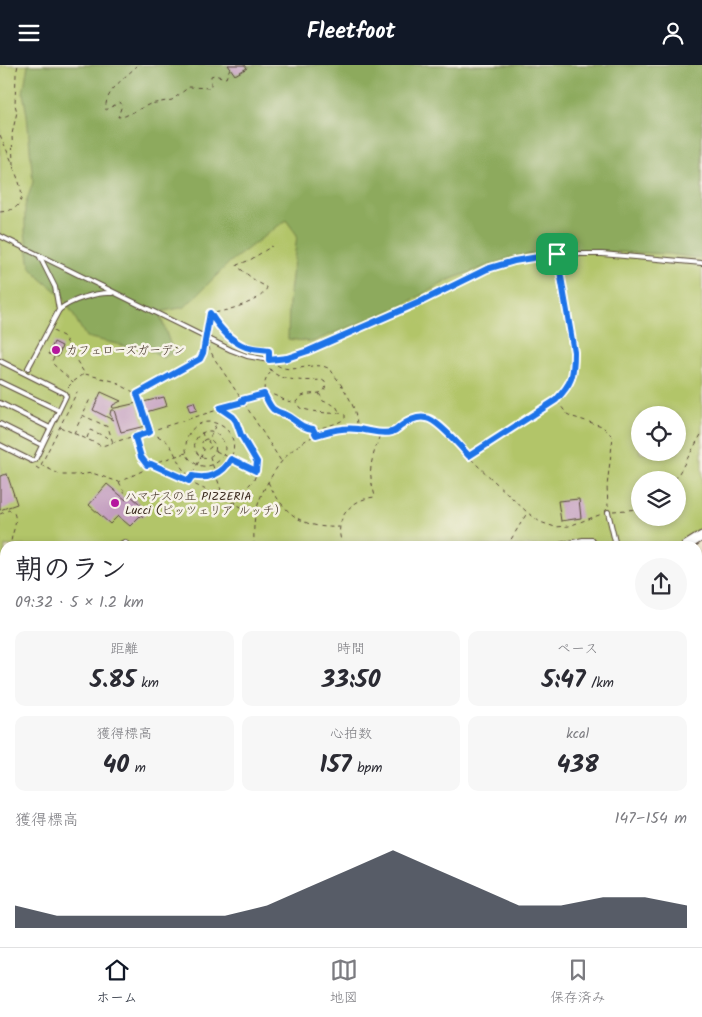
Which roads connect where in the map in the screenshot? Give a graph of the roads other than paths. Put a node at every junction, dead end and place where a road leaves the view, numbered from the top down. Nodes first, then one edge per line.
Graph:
1 (0, 236) edge
2 (40, 256) junction
3 (702, 263) edge
4 (114, 293) junction
5 (59, 310) junction
6 (0, 361) edge
7 (28, 368) dead end
8 (0, 382) edge
9 (0, 403) edge
10 (58, 411) junction
11 (0, 424) edge
12 (50, 428) junction
13 (0, 445) edge
14 (42, 445) junction
15 (608, 512) road end
16 (581, 541) edge
17 (593, 541) edge
18 (615, 541) edge

1 - 2 lane
2 - 4 lane
2 - 5 lane
3 - 4 lane
4 - 5 lane
5 - 7 lane
6 - 10 lane
8 - 10 lane
9 - 12 lane
10 - 12 lane
11 - 14 lane
12 - 14 lane
13 - 14 lane
15 - 18 lane
16 - 17 lane

